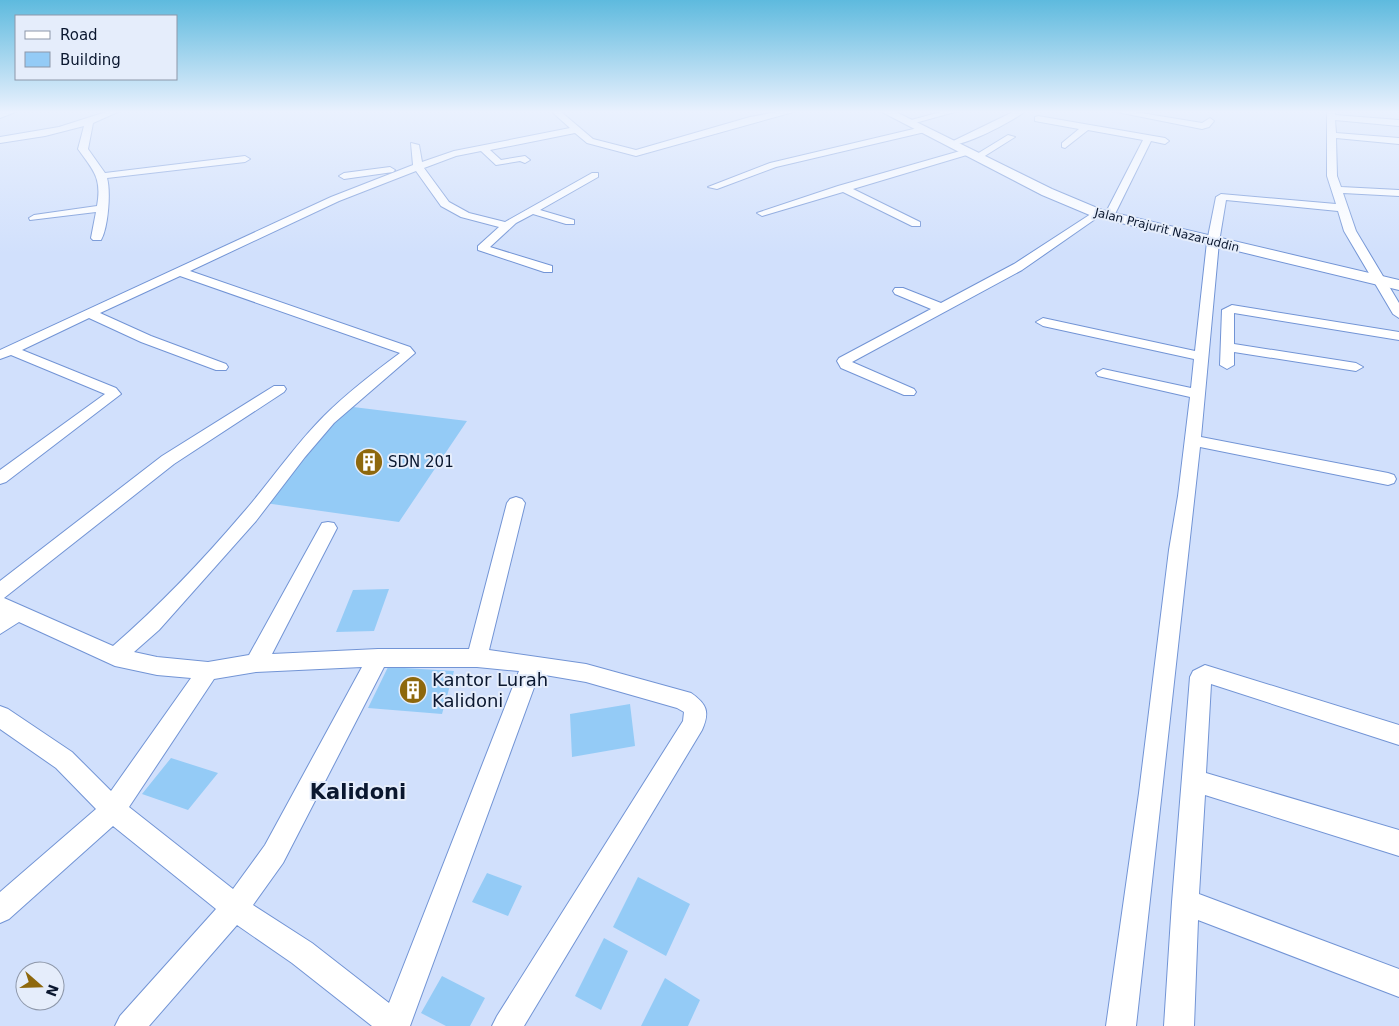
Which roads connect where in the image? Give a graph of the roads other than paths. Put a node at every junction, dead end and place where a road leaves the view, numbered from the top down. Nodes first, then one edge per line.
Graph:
1 (90, 159) edge
2 (238, 159) edge
3 (415, 159) edge
4 (440, 159) edge
5 (495, 159) edge
6 (518, 159) edge
7 (800, 159) edge
8 (953, 159) edge
9 (982, 159) edge
10 (1136, 159) edge
11 (1332, 159) edge
12 (415, 168) junction
13 (595, 175) dead end
14 (102, 176) junction
15 (344, 176) dead end
16 (713, 186) dead end
17 (842, 188) junction
18 (1336, 190) junction
19 (1399, 193) edge
20 (103, 208) junction
21 (1342, 208) junction
22 (531, 210) junction
23 (762, 213) dead end
24 (1103, 215) junction
25 (34, 218) dead end
26 (570, 222) dead end
27 (916, 224) dead end
28 (508, 226) junction
29 (97, 238) dead end
30 (1213, 242) junction
31 (548, 269) dead end
32 (179, 270) junction
33 (1378, 280) junction
34 (1399, 285) edge
35 (900, 291) dead end
36 (941, 308) junction
37 (88, 313) junction
38 (1399, 314) edge
39 (1043, 322) dead end
40 (1399, 336) edge
41 (1227, 347) junction
42 (6, 353) edge
43 (1201, 356) junction
44 (1227, 365) dead end
45 (221, 367) dead end
46 (1356, 367) dead end
47 (1103, 373) dead end
48 (279, 389) dead end
49 (909, 392) dead end
50 (1198, 394) junction
51 (1194, 441) junction
52 (0, 478) edge
53 (1388, 479) dead end
54 (516, 503) dead end
55 (328, 528) dead end
56 (0, 592) edge
57 (8, 609) edge
58 (0, 626) edge
59 (115, 657) junction
60 (378, 658) junction
61 (477, 658) junction
62 (256, 663) junction
63 (532, 665) junction
64 (208, 671) junction
65 (0, 716) edge
66 (1399, 736) edge
67 (1193, 780) junction
68 (113, 810) junction
69 (1399, 843) edge
70 (1185, 902) junction
71 (235, 908) junction
72 (0, 910) edge
73 (1399, 982) edge
74 (130, 1026) edge
75 (395, 1026) edge
76 (508, 1026) edge
77 (1121, 1026) edge
78 (1179, 1026) edge

1 - 14 street
2 - 14 street
3 - 12 street
4 - 12 street
5 - 6 street
7 - 16 street
8 - 17 street
9 - 24 street, Jalan Prajurit Nazaruddin
10 - 24 street
11 - 18 street
12 - 15 street
12 - 28 street
12 - 32 street
13 - 22 street
14 - 20 street
17 - 23 street
17 - 27 street
18 - 19 street
18 - 21 street
20 - 25 street
20 - 29 street
21 - 30 street
21 - 33 street
22 - 26 street
22 - 28 street
24 - 30 street, Jalan Prajurit Nazaruddin
24 - 36 street
28 - 31 street
30 - 33 street, Jalan Prajurit Nazaruddin
30 - 43 street
32 - 37 street
32 - 59 street
33 - 34 street, Jalan Prajurit Nazaruddin
33 - 38 street
35 - 36 street
36 - 49 street
37 - 42 street
37 - 45 street
39 - 43 street
40 - 41 street
41 - 44 street
41 - 46 street
42 - 52 street
43 - 50 street
47 - 50 street
48 - 56 street
50 - 51 street
51 - 53 street
51 - 77 street
54 - 61 street
55 - 62 street
57 - 58 street
57 - 59 street
59 - 64 street
60 - 61 street
60 - 62 street
60 - 71 street
61 - 63 street
62 - 64 street
63 - 75 street
63 - 76 street
64 - 68 street
65 - 68 street
66 - 67 street
67 - 69 street
67 - 70 street
68 - 71 street
68 - 72 street
70 - 73 street
70 - 78 street
71 - 74 street
71 - 75 street

